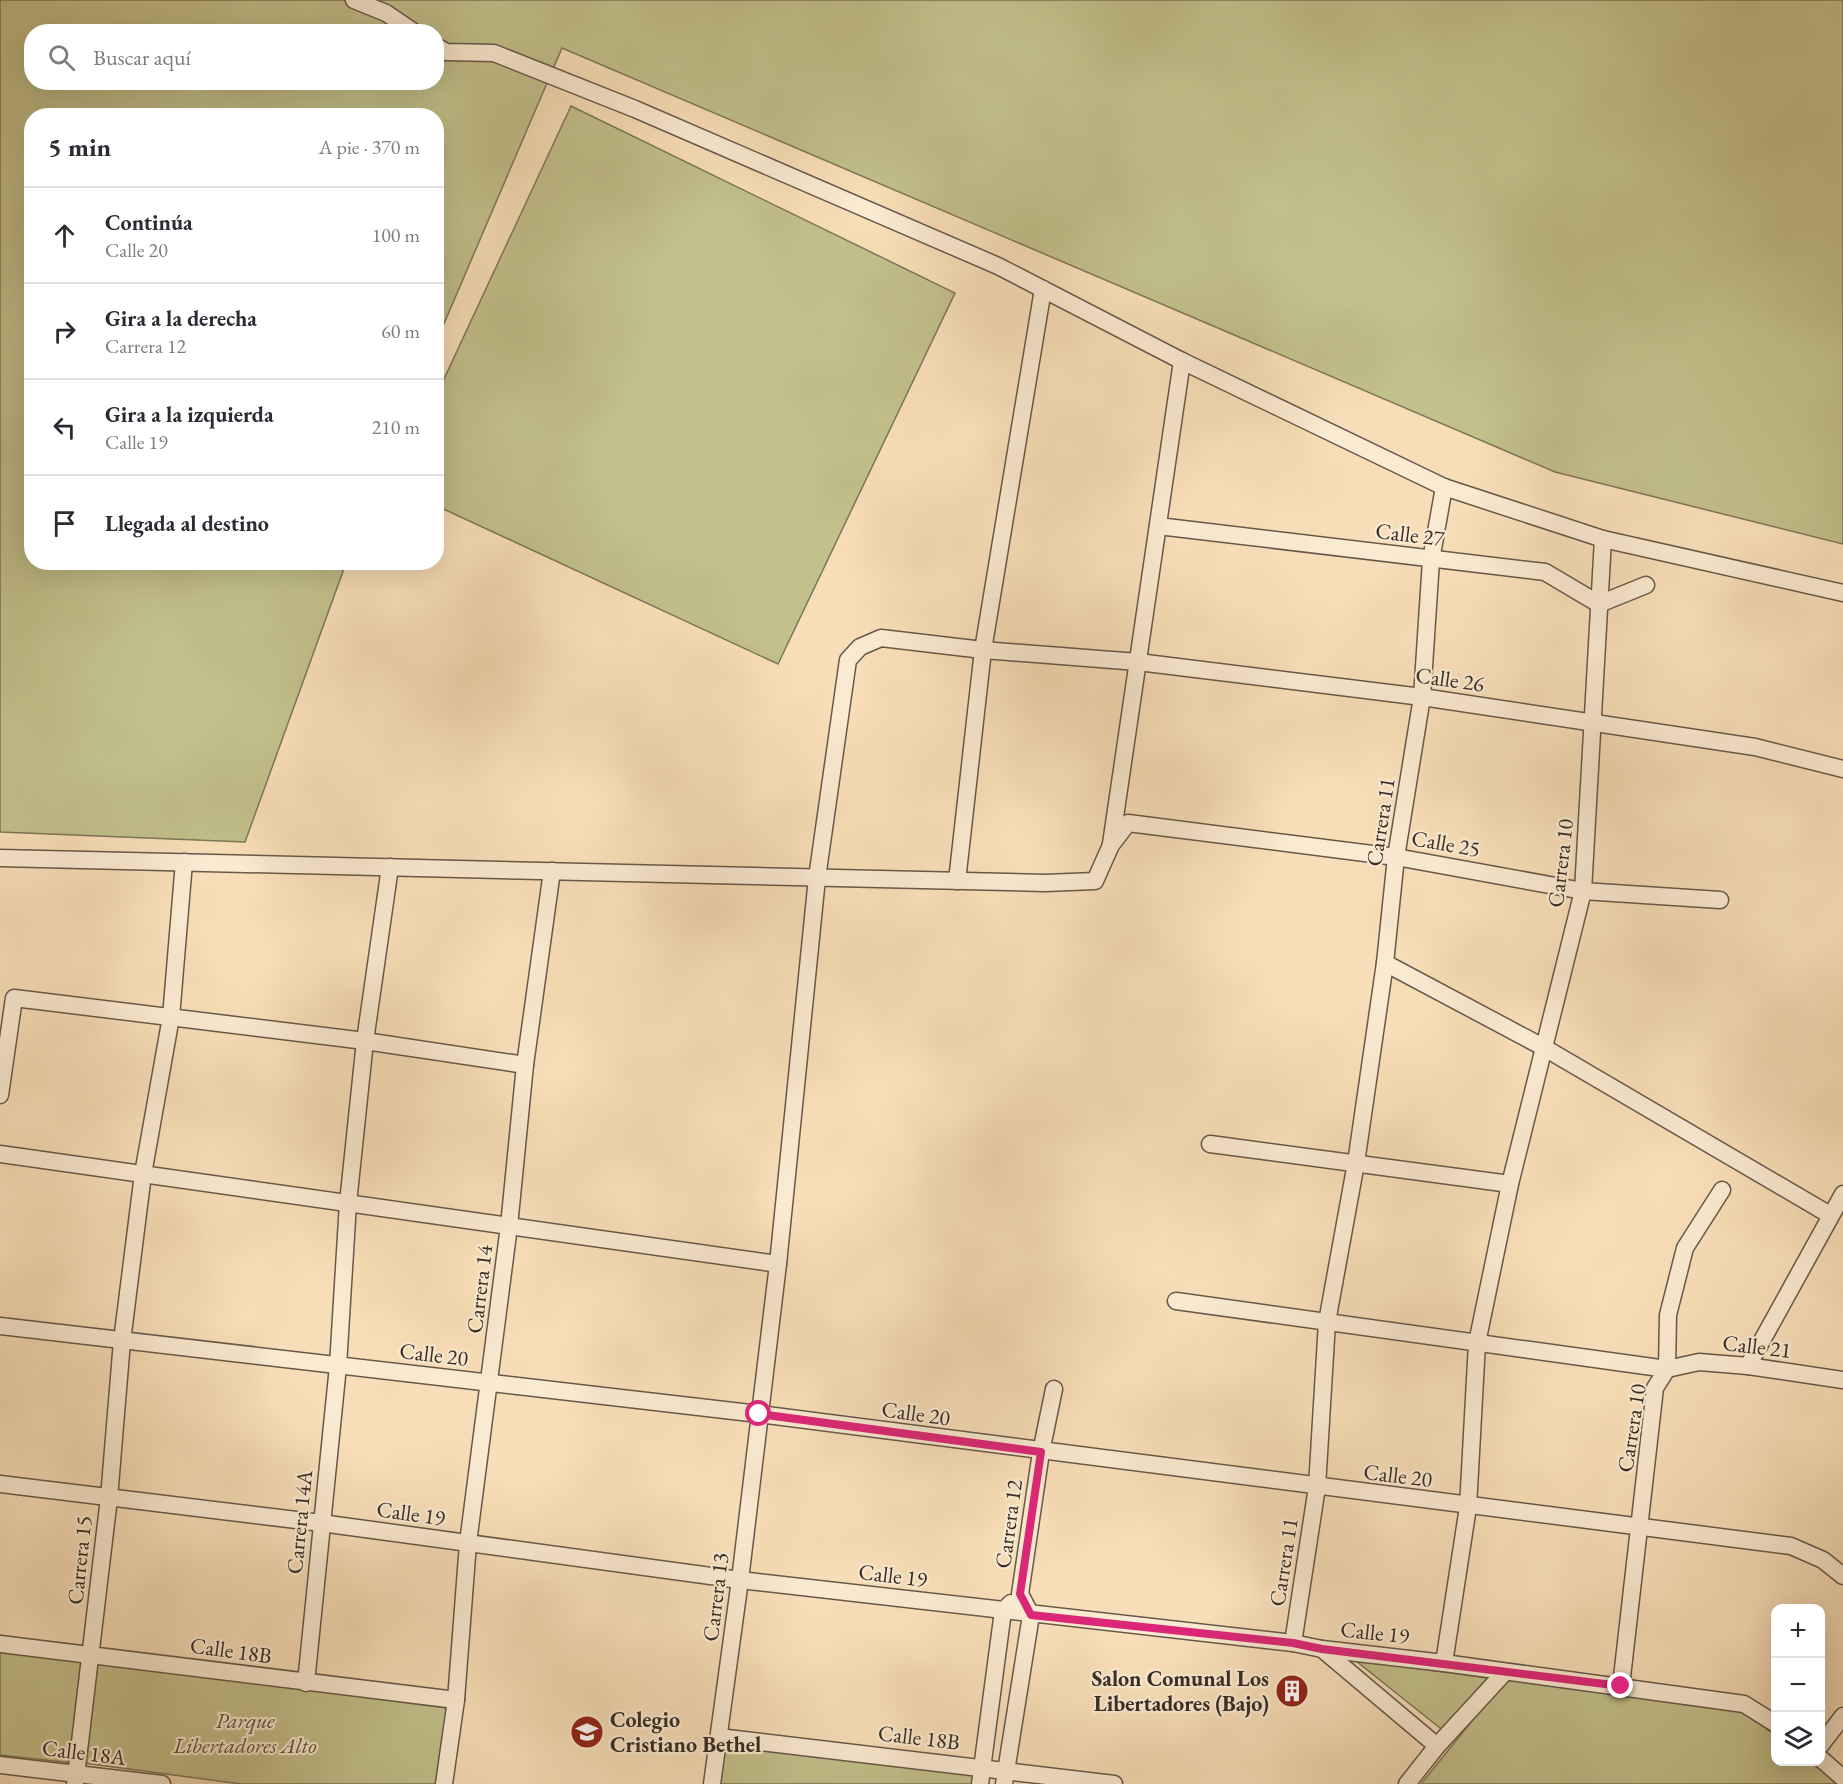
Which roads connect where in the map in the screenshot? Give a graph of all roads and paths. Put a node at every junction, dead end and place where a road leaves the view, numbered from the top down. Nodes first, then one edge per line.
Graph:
1 (354, 0) edge
2 (402, 24) edge
3 (444, 51) edge
4 (1043, 289) junction
5 (1182, 361) junction
6 (1444, 487) junction
7 (1158, 526) junction
8 (1603, 539) junction
9 (1431, 560) junction
10 (1646, 585) dead end
11 (1843, 593) edge
12 (1599, 604) junction
13 (983, 650) junction
14 (1138, 662) junction
15 (1422, 697) junction
16 (1594, 723) junction
17 (1843, 769) edge
18 (1111, 845) junction
19 (1396, 857) junction
20 (0, 858) edge
21 (184, 862) junction
22 (390, 867) junction
23 (552, 871) junction
24 (817, 878) junction
25 (957, 881) junction
26 (1583, 891) junction
27 (1720, 900) dead end
28 (1385, 963) junction
29 (171, 1017) junction
30 (365, 1041) junction
31 (1544, 1047) junction
32 (525, 1065) junction
33 (0, 1095) edge
34 (1210, 1144) dead end
35 (0, 1154) edge
36 (1356, 1163) junction
37 (143, 1174) junction
38 (1510, 1184) junction
39 (1722, 1190) dead end
40 (1843, 1194) edge
41 (348, 1203) junction
42 (1830, 1215) junction
43 (509, 1226) junction
44 (778, 1264) junction
45 (1176, 1301) dead end
46 (1328, 1322) junction
47 (0, 1326) edge
48 (122, 1341) junction
49 (1477, 1343) junction
50 (338, 1366) junction
51 (1748, 1366) junction
52 (1666, 1369) junction
53 (1843, 1380) edge
54 (490, 1383) junction
55 (1054, 1389) dead end
56 (759, 1414) junction
57 (1041, 1452) junction
58 (0, 1484) edge
59 (1317, 1487) junction
60 (109, 1498) junction
61 (1468, 1507) junction
62 (321, 1523) junction
63 (1640, 1526) junction
64 (468, 1543) junction
65 (1843, 1576) edge
66 (740, 1580) junction
67 (1020, 1594) junction
68 (1003, 1611) junction
69 (1031, 1615) junction
70 (1293, 1643) junction
71 (0, 1644) edge
72 (1322, 1649) junction
73 (91, 1654) junction
74 (1444, 1663) junction
75 (1505, 1672) junction
76 (306, 1683) junction
77 (1621, 1686) junction
78 (456, 1700) junction
79 (1843, 1716) edge
80 (1771, 1721) edge
81 (719, 1737) junction
82 (1825, 1741) edge
83 (1437, 1746) junction
84 (1825, 1762) edge
85 (0, 1765) edge
86 (981, 1776) edge
87 (76, 1778) edge
88 (1004, 1778) edge
89 (1843, 1778) edge
90 (162, 1784) edge
91 (444, 1784) edge
92 (712, 1784) edge
93 (1114, 1784) edge
94 (1407, 1784) edge

1 - 2 street
3 - 4 street
4 - 5 street
4 - 13 street
5 - 6 street
5 - 7 street
6 - 8 street
6 - 9 street, Carrera 11
7 - 9 street, Calle 27
7 - 14 street
8 - 11 street
8 - 12 street, Carrera 10
9 - 12 street, Calle 27
9 - 15 street, Carrera 11
10 - 12 street
12 - 16 street, Carrera 10
13 - 14 street, Calle 26
13 - 24 street, Calle 26
13 - 25 street
14 - 15 street, Calle 26
14 - 18 street
15 - 16 street, Calle 26
15 - 19 street, Carrera 11
16 - 17 street, Calle 26
16 - 26 street, Carrera 10
18 - 19 street, Calle 25
18 - 25 street
19 - 26 street, Calle 25
19 - 28 street, Carrera 11
20 - 21 street
21 - 22 street
21 - 29 street, Carrera 15
22 - 23 street
22 - 30 street, Carrera 14A
23 - 24 street
23 - 32 street, Carrera 14
24 - 25 street
24 - 44 street, Carrera 13
26 - 27 street, Calle 25
26 - 31 street, Carrera 10
28 - 31 street
28 - 36 street, Carrera 11
29 - 30 street
29 - 33 street
29 - 37 street, Carrera 15
30 - 32 street
30 - 41 street, Carrera 14A
31 - 38 street, Carrera 10
31 - 42 street
32 - 43 street, Carrera 14
34 - 36 street
35 - 37 street
36 - 38 street
36 - 46 street, Carrera 11
37 - 41 street
37 - 48 street, Carrera 15
38 - 49 street, Carrera 10
39 - 52 street, Carrera 10
40 - 42 street
41 - 43 street
41 - 50 street, Carrera 14A
42 - 51 street
43 - 44 street
43 - 54 street, Carrera 14
44 - 56 street, Carrera 13
45 - 46 street, Calle 21
46 - 49 street, Calle 21
46 - 59 street, Carrera 11
47 - 48 street, Calle 20
48 - 50 street, Calle 20
48 - 60 street, Carrera 15
49 - 52 street, Calle 21
49 - 61 street, Carrera 10
50 - 54 street, Calle 20
50 - 62 street, Carrera 14A
51 - 52 street, Calle 21
51 - 53 street, Calle 21
52 - 63 street, Carrera 10
54 - 56 street, Calle 20
54 - 64 street, Carrera 14
55 - 57 street, Carrera 12
56 - 57 street, Calle 20
56 - 66 street, Carrera 13
57 - 59 street, Calle 20
57 - 67 street, Carrera 12
58 - 60 street, Calle 19
59 - 61 street, Calle 20
59 - 70 street, Carrera 11
60 - 62 street, Calle 19
60 - 73 street, Carrera 15
61 - 63 street, Calle 20
61 - 74 street, Carrera 10
62 - 64 street, Calle 19
62 - 76 street, Carrera 14A
63 - 65 street, Calle 20
63 - 77 street, Carrera 10
64 - 66 street, Calle 19
64 - 78 street, Carrera 14
66 - 68 street, Calle 19
66 - 81 street, Carrera 13
67 - 68 street, Carrera 12
67 - 69 street, Carrera 12
68 - 69 street, Calle 19
68 - 86 street
69 - 70 street, Calle 19
69 - 88 street
70 - 72 street, Calle 19
71 - 73 street, Calle 18B
72 - 74 street, Calle 19
72 - 83 street
73 - 76 street, Calle 18B
73 - 87 street, Carrera 15
74 - 75 street, Calle 19
75 - 77 street, Calle 19
75 - 83 street
76 - 78 street, Calle 18B
77 - 80 street, Calle 19
78 - 91 street, Carrera 14
79 - 82 street
81 - 86 street, Calle 18B
81 - 92 street, Carrera 13
83 - 94 street
84 - 89 street
85 - 87 street, Calle 18A
86 - 88 street, Calle 18B
87 - 90 street, Calle 18A
88 - 93 street, Calle 18B

